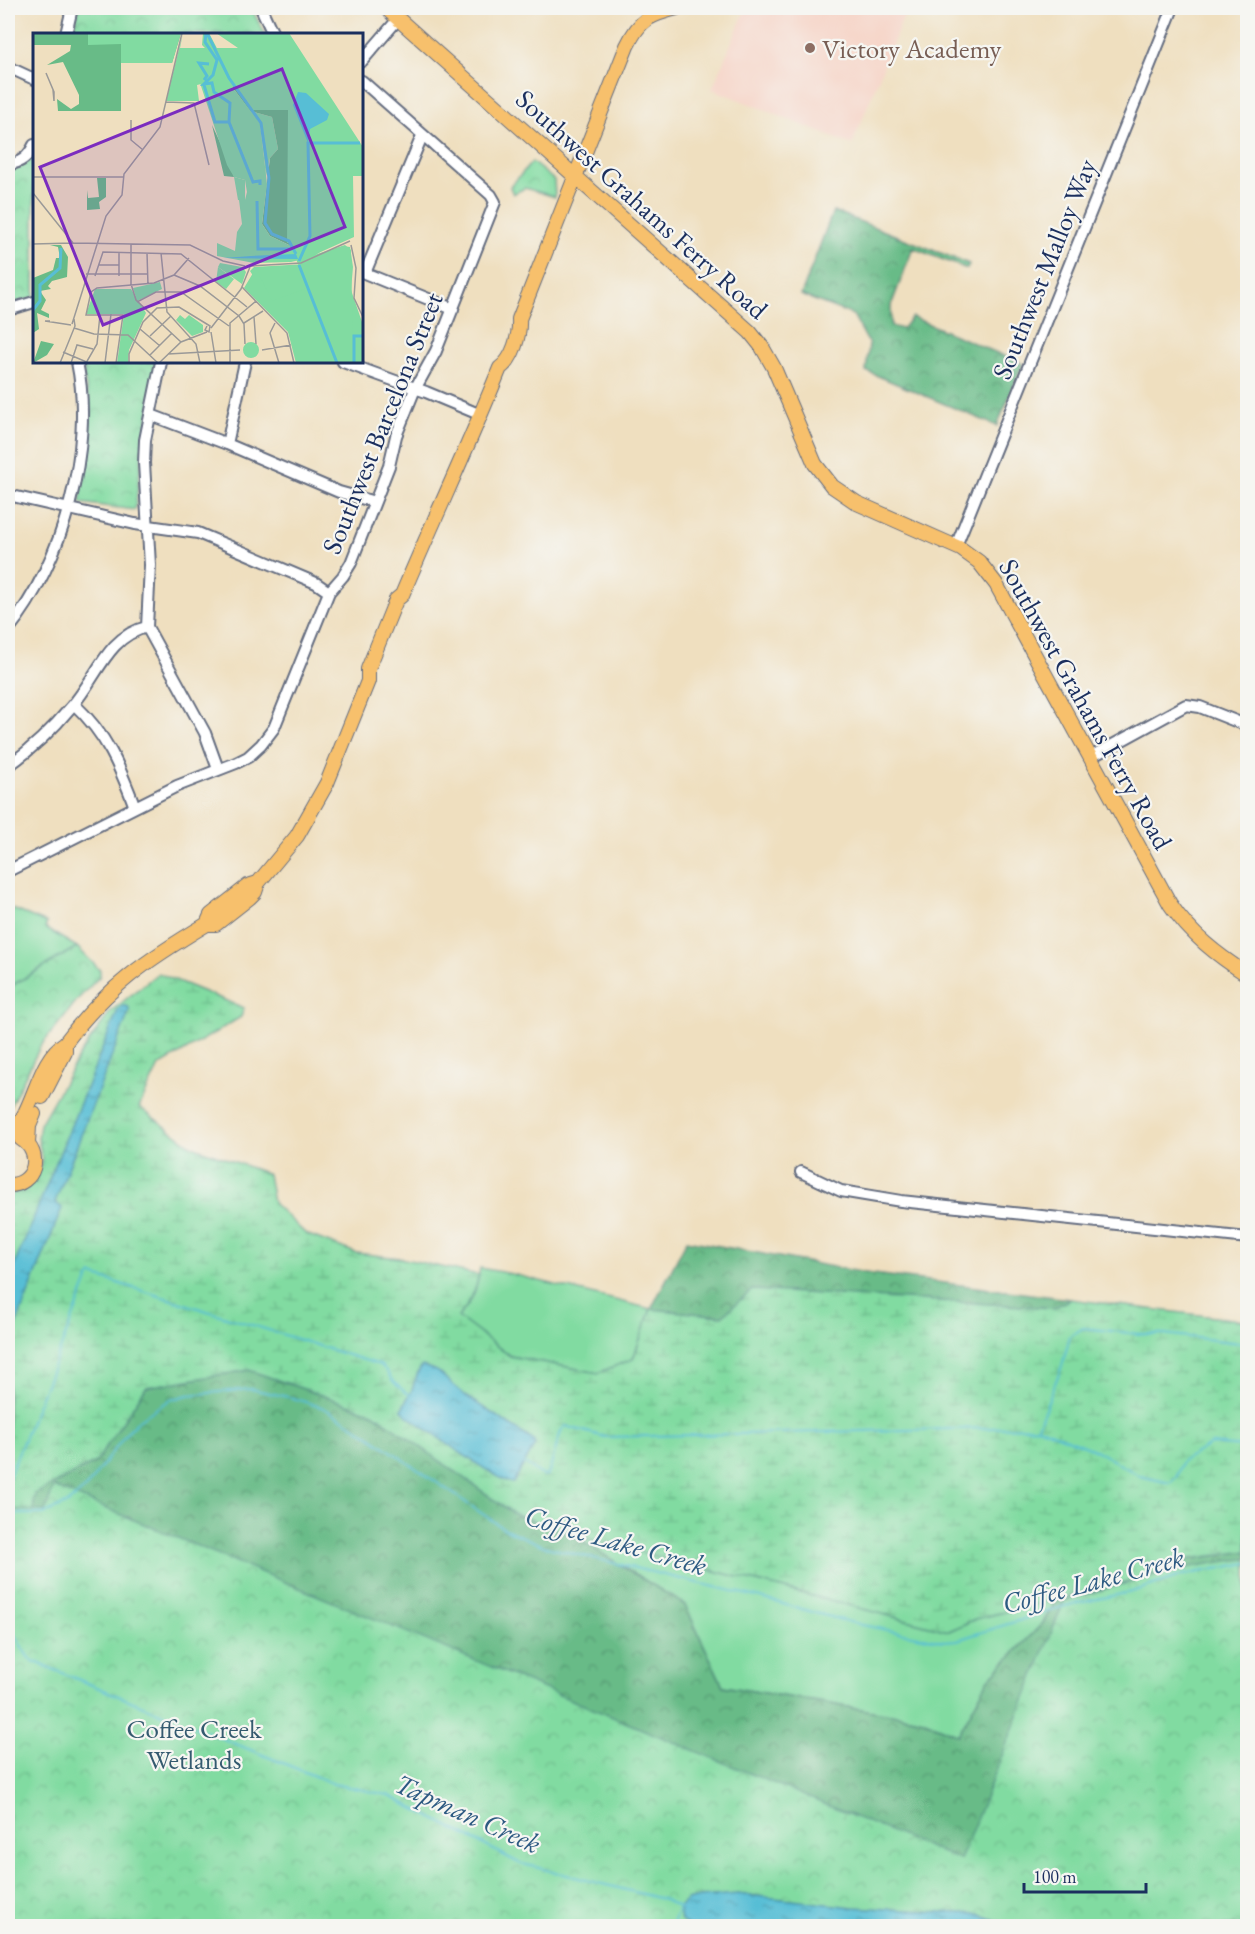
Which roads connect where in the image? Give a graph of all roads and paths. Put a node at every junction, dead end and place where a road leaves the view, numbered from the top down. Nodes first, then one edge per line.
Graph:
1 (72, 8) edge
2 (261, 8) edge
3 (386, 8) edge
4 (677, 8) edge
5 (1173, 8) edge
6 (643, 14) edge
7 (399, 18) junction
8 (66, 33) edge
9 (273, 33) edge
10 (363, 60) edge
11 (8, 67) edge
12 (33, 79) edge
13 (363, 82) edge
14 (422, 136) junction
15 (33, 147) edge
16 (8, 164) edge
17 (577, 177) junction
18 (363, 273) edge
19 (33, 302) edge
20 (453, 309) junction
21 (8, 310) edge
22 (77, 363) edge
23 (161, 363) edge
24 (245, 363) edge
25 (346, 363) edge
26 (415, 389) junction
27 (151, 415) junction
28 (481, 415) junction
29 (227, 444) junction
30 (8, 495) edge
31 (375, 502) junction
32 (69, 508) junction
33 (147, 525) junction
34 (956, 546) junction
35 (330, 592) junction
36 (147, 627) junction
37 (8, 630) edge
38 (74, 704) junction
39 (1248, 726) edge
40 (1091, 757) junction
41 (8, 766) edge
42 (219, 769) junction
43 (135, 807) junction
44 (8, 871) edge
45 (1248, 975) edge
46 (65, 1043) junction
47 (8, 1137) edge
48 (28, 1144) junction
49 (801, 1172) dead end
50 (9, 1187) edge
51 (1248, 1238) edge

1 - 8 street
2 - 9 street
3 - 7 main road, Southwest Grahams Ferry Road
4 - 6 main road
5 - 34 street, Southwest Malloy Way
6 - 17 main road
7 - 10 street
7 - 17 main road, Southwest Grahams Ferry Road
11 - 12 street
13 - 14 street
14 - 18 street
14 - 20 street, Southwest Barcelona Street
15 - 16 street
17 - 28 main road
17 - 34 main road, Southwest Grahams Ferry Road
18 - 20 street
19 - 21 street
20 - 26 street, Southwest Barcelona Street
22 - 32 street
23 - 27 street
24 - 29 street
25 - 26 street
26 - 28 street
26 - 31 street, Southwest Barcelona Street
27 - 29 street
27 - 33 street
28 - 46 main road
29 - 31 street
30 - 32 street
31 - 35 street, Southwest Barcelona Street
32 - 33 street
32 - 37 street
33 - 35 street
33 - 36 street
34 - 40 main road, Southwest Grahams Ferry Road
35 - 42 street, Southwest Barcelona Street
36 - 38 street
36 - 42 street
38 - 41 street
38 - 43 street
39 - 40 street
40 - 45 main road, Southwest Grahams Ferry Road
42 - 43 street, Southwest Barcelona Street
43 - 44 street, Southwest Barcelona Street
46 - 47 main road
46 - 48 main road
47 - 48 main road
48 - 50 main road
49 - 51 street

